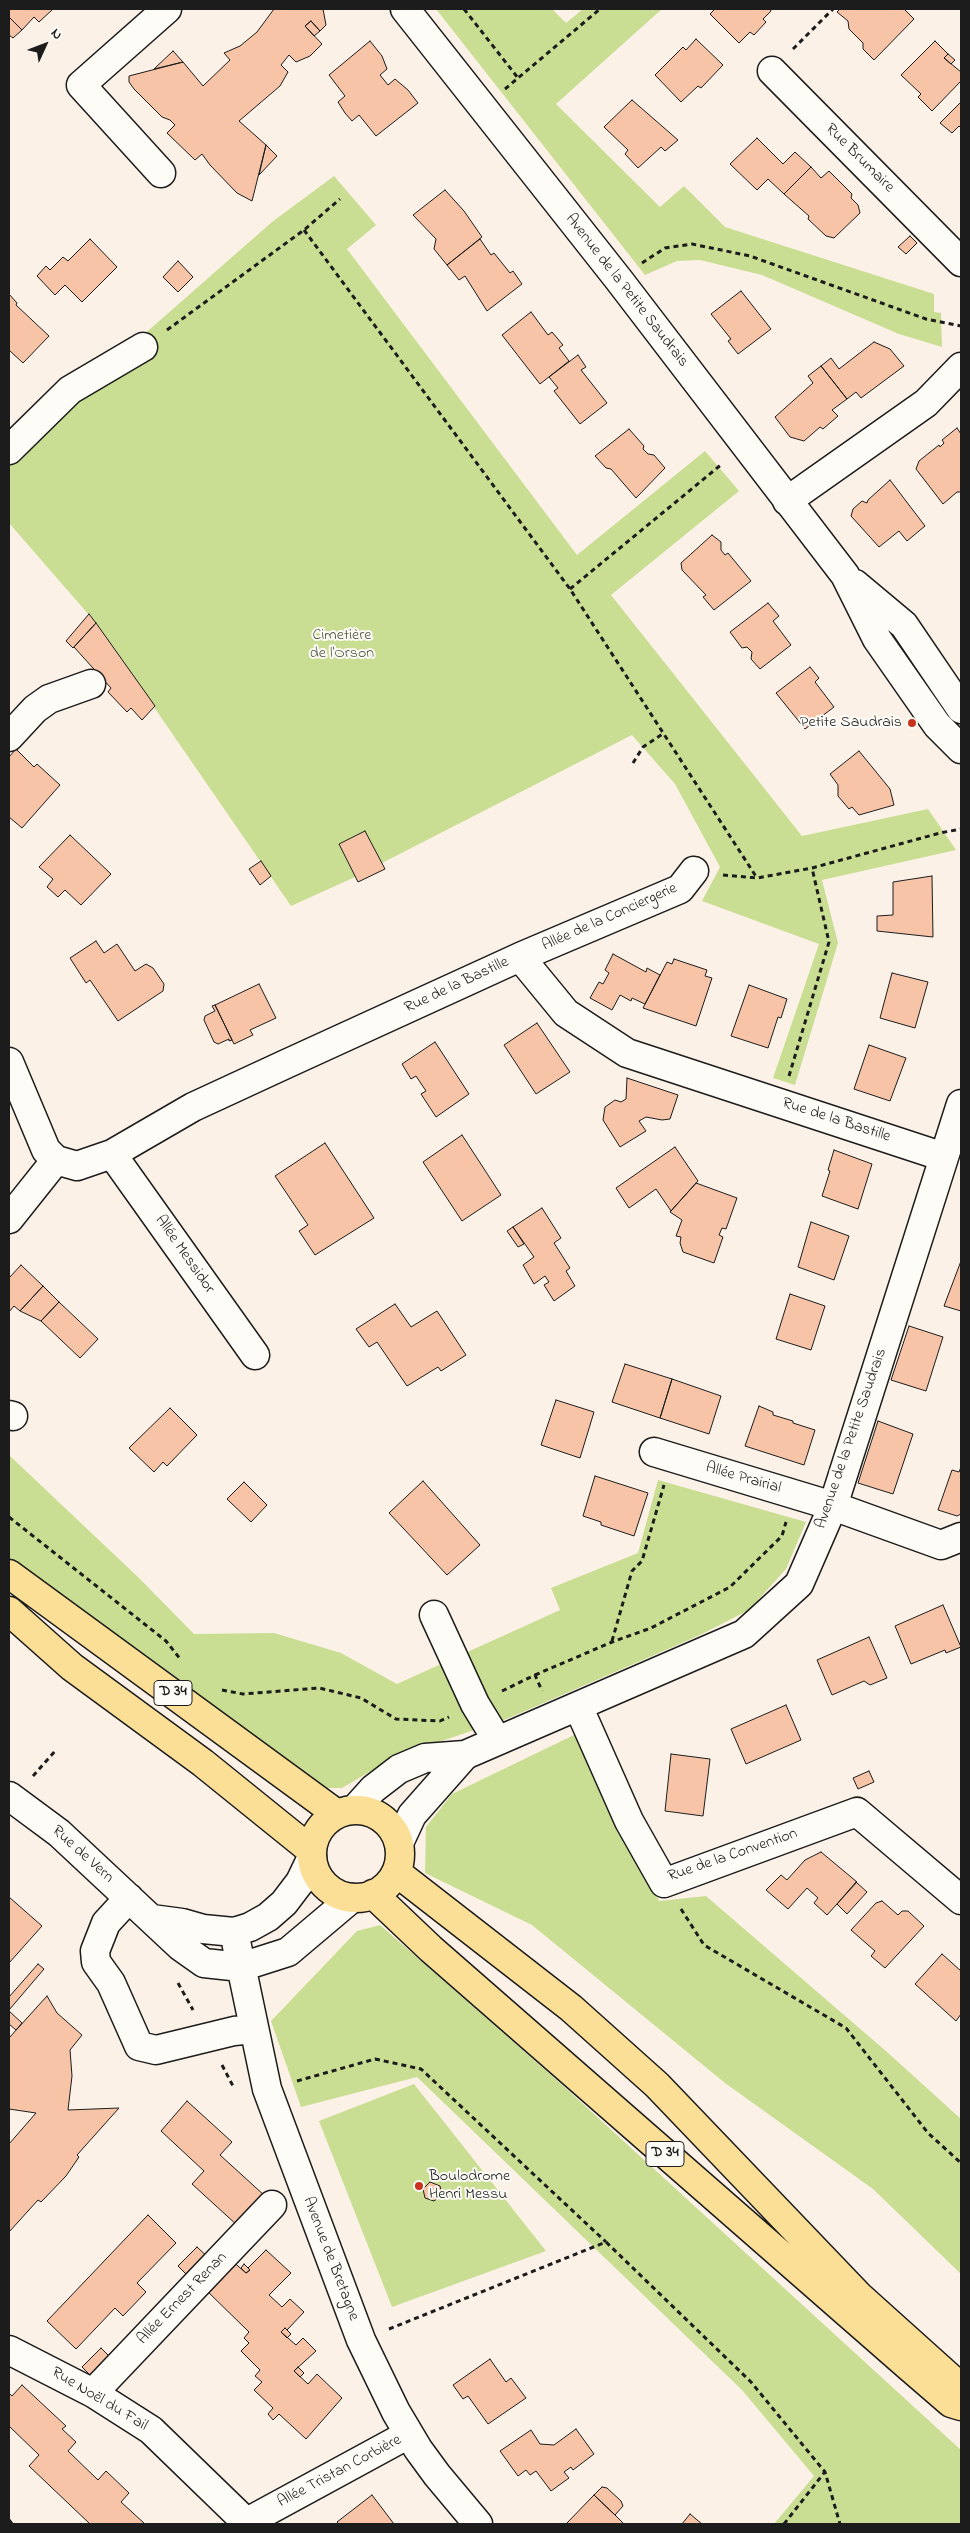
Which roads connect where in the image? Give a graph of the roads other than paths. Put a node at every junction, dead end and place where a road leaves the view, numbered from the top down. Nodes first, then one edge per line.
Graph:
1 (167, 9) edge
2 (404, 9) edge
3 (772, 71) road end
4 (161, 173) dead end
5 (957, 248) edge
6 (143, 347) road end
7 (961, 367) edge
8 (9, 450) edge
9 (787, 501) junction
10 (845, 575) junction
11 (91, 684) dead end
12 (961, 709) edge
13 (9, 737) edge
14 (961, 749) edge
15 (694, 872) dead end
16 (520, 957) junction
17 (9, 1062) edge
18 (961, 1104) edge
19 (112, 1154) junction
20 (944, 1157) junction
21 (56, 1160) junction
22 (9, 1219) edge
23 (255, 1355) dead end
24 (662, 1455) road end
25 (832, 1506) junction
26 (961, 1537) edge
27 (9, 1574) edge
28 (9, 1611) edge
29 (434, 1616) dead end
30 (578, 1706) junction
31 (497, 1740) junction
32 (465, 1755) junction
33 (9, 1796) edge
34 (346, 1812) junction
35 (399, 1843) junction
36 (312, 1854) junction
37 (396, 1872) junction
38 (362, 1896) junction
39 (130, 1898) junction
40 (961, 1900) edge
41 (152, 1919) junction
42 (234, 1932) junction
43 (240, 1967) junction
44 (254, 2029) junction
45 (272, 2205) dead end
46 (9, 2350) edge
47 (961, 2388) edge
48 (93, 2393) junction
49 (961, 2406) edge
50 (409, 2434) junction
51 (248, 2523) edge
52 (478, 2524) edge

1 - 4 street
2 - 9 street, Avenue de la Petite Saudrais
3 - 5 street, Rue Brumaire
6 - 8 street
7 - 9 street
9 - 10 street, Avenue de la Petite Saudrais
10 - 12 street, Avenue de la Petite Saudrais
10 - 14 street, Avenue de la Petite Saudrais
11 - 13 street
15 - 16 street, Allée de la Conciergerie
16 - 19 street, Rue de la Bastille
16 - 20 street, Rue de la Bastille
17 - 21 street
18 - 20 street, Avenue de la Petite Saudrais
19 - 21 street, Rue de la Bastille
19 - 23 street, Allée Messidor
20 - 25 street, Avenue de la Petite Saudrais
21 - 22 street
24 - 25 street, Allée Prairial
25 - 26 street, Allée Prairial
25 - 30 street, Avenue de la Petite Saudrais
27 - 34 main road, D 34
28 - 36 main road, D 34
29 - 31 street
30 - 31 street, Avenue de la Petite Saudrais
30 - 40 street, Rue de la Convention
31 - 32 street, Avenue de la Petite Saudrais
32 - 34 street, Avenue de la Petite Saudrais
32 - 35 street, Avenue de la Petite Saudrais
33 - 39 street, Rue de Vern
34 - 35 main road
34 - 36 main road
35 - 37 main road
36 - 38 main road
36 - 42 street
37 - 38 main road
37 - 47 main road, D 34
38 - 43 street, Rue de Vern
38 - 49 main road, D 34
39 - 41 street, Rue de Vern
39 - 44 street
41 - 42 street
41 - 43 street, Rue de Vern
42 - 43 street
43 - 44 street, Avenue de Bretagne
44 - 50 street, Avenue de Bretagne
45 - 48 street, Allée Ernest Renan
46 - 48 street, Rue Noël du Fail
48 - 51 street, Rue Noël du Fail
50 - 51 street, Allée Tristan Corbière
50 - 52 street, Avenue de Bretagne

